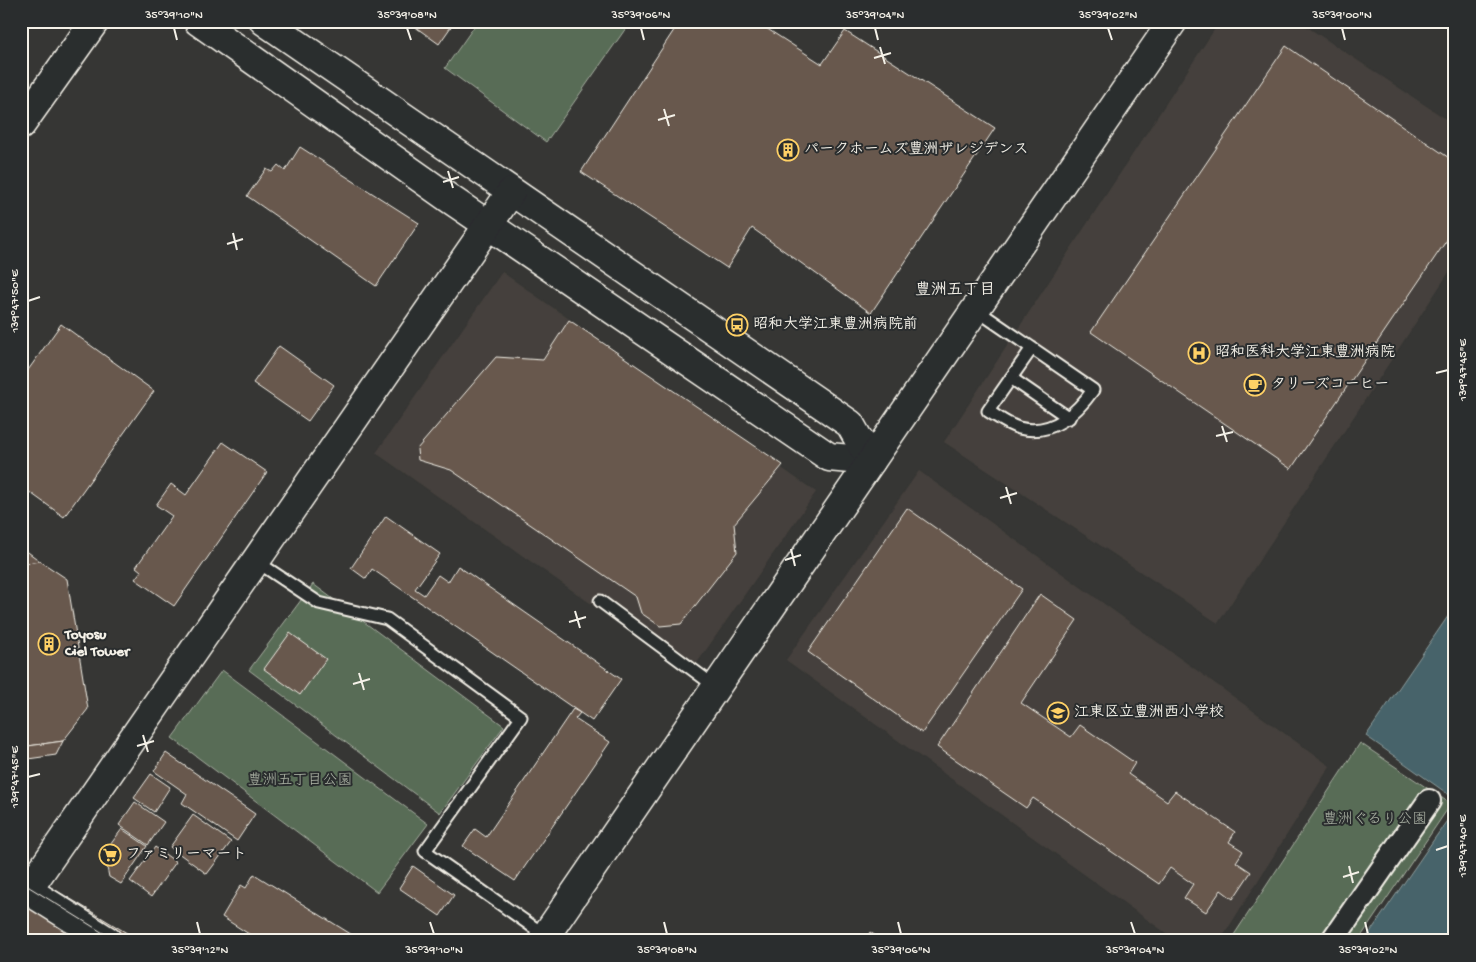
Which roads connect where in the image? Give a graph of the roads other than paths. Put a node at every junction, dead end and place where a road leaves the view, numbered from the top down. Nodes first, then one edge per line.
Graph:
1 (96, 21) edge
2 (198, 21) edge
3 (264, 21) edge
4 (1173, 21) edge
5 (21, 125) edge
6 (510, 192) junction
7 (488, 225) junction
8 (976, 309) junction
9 (1032, 348) junction
10 (1011, 378) junction
11 (1068, 418) junction
12 (871, 462) junction
13 (256, 561) junction
14 (600, 600) dead end
15 (716, 687) junction
16 (1428, 801) dead end
17 (25, 888) edge
18 (544, 938) edge
19 (108, 941) edge
20 (1332, 941) edge

1 - 5 street
2 - 7 street
3 - 6 street
4 - 8 street
6 - 7 street
6 - 12 street
7 - 12 street
7 - 13 street
8 - 9 lane
8 - 12 street
9 - 10 lane
9 - 11 lane
10 - 11 lane
10 - 11 lane
12 - 15 street
13 - 17 street
13 - 18 lane
14 - 15 lane
15 - 18 street
16 - 20 street
17 - 19 street

